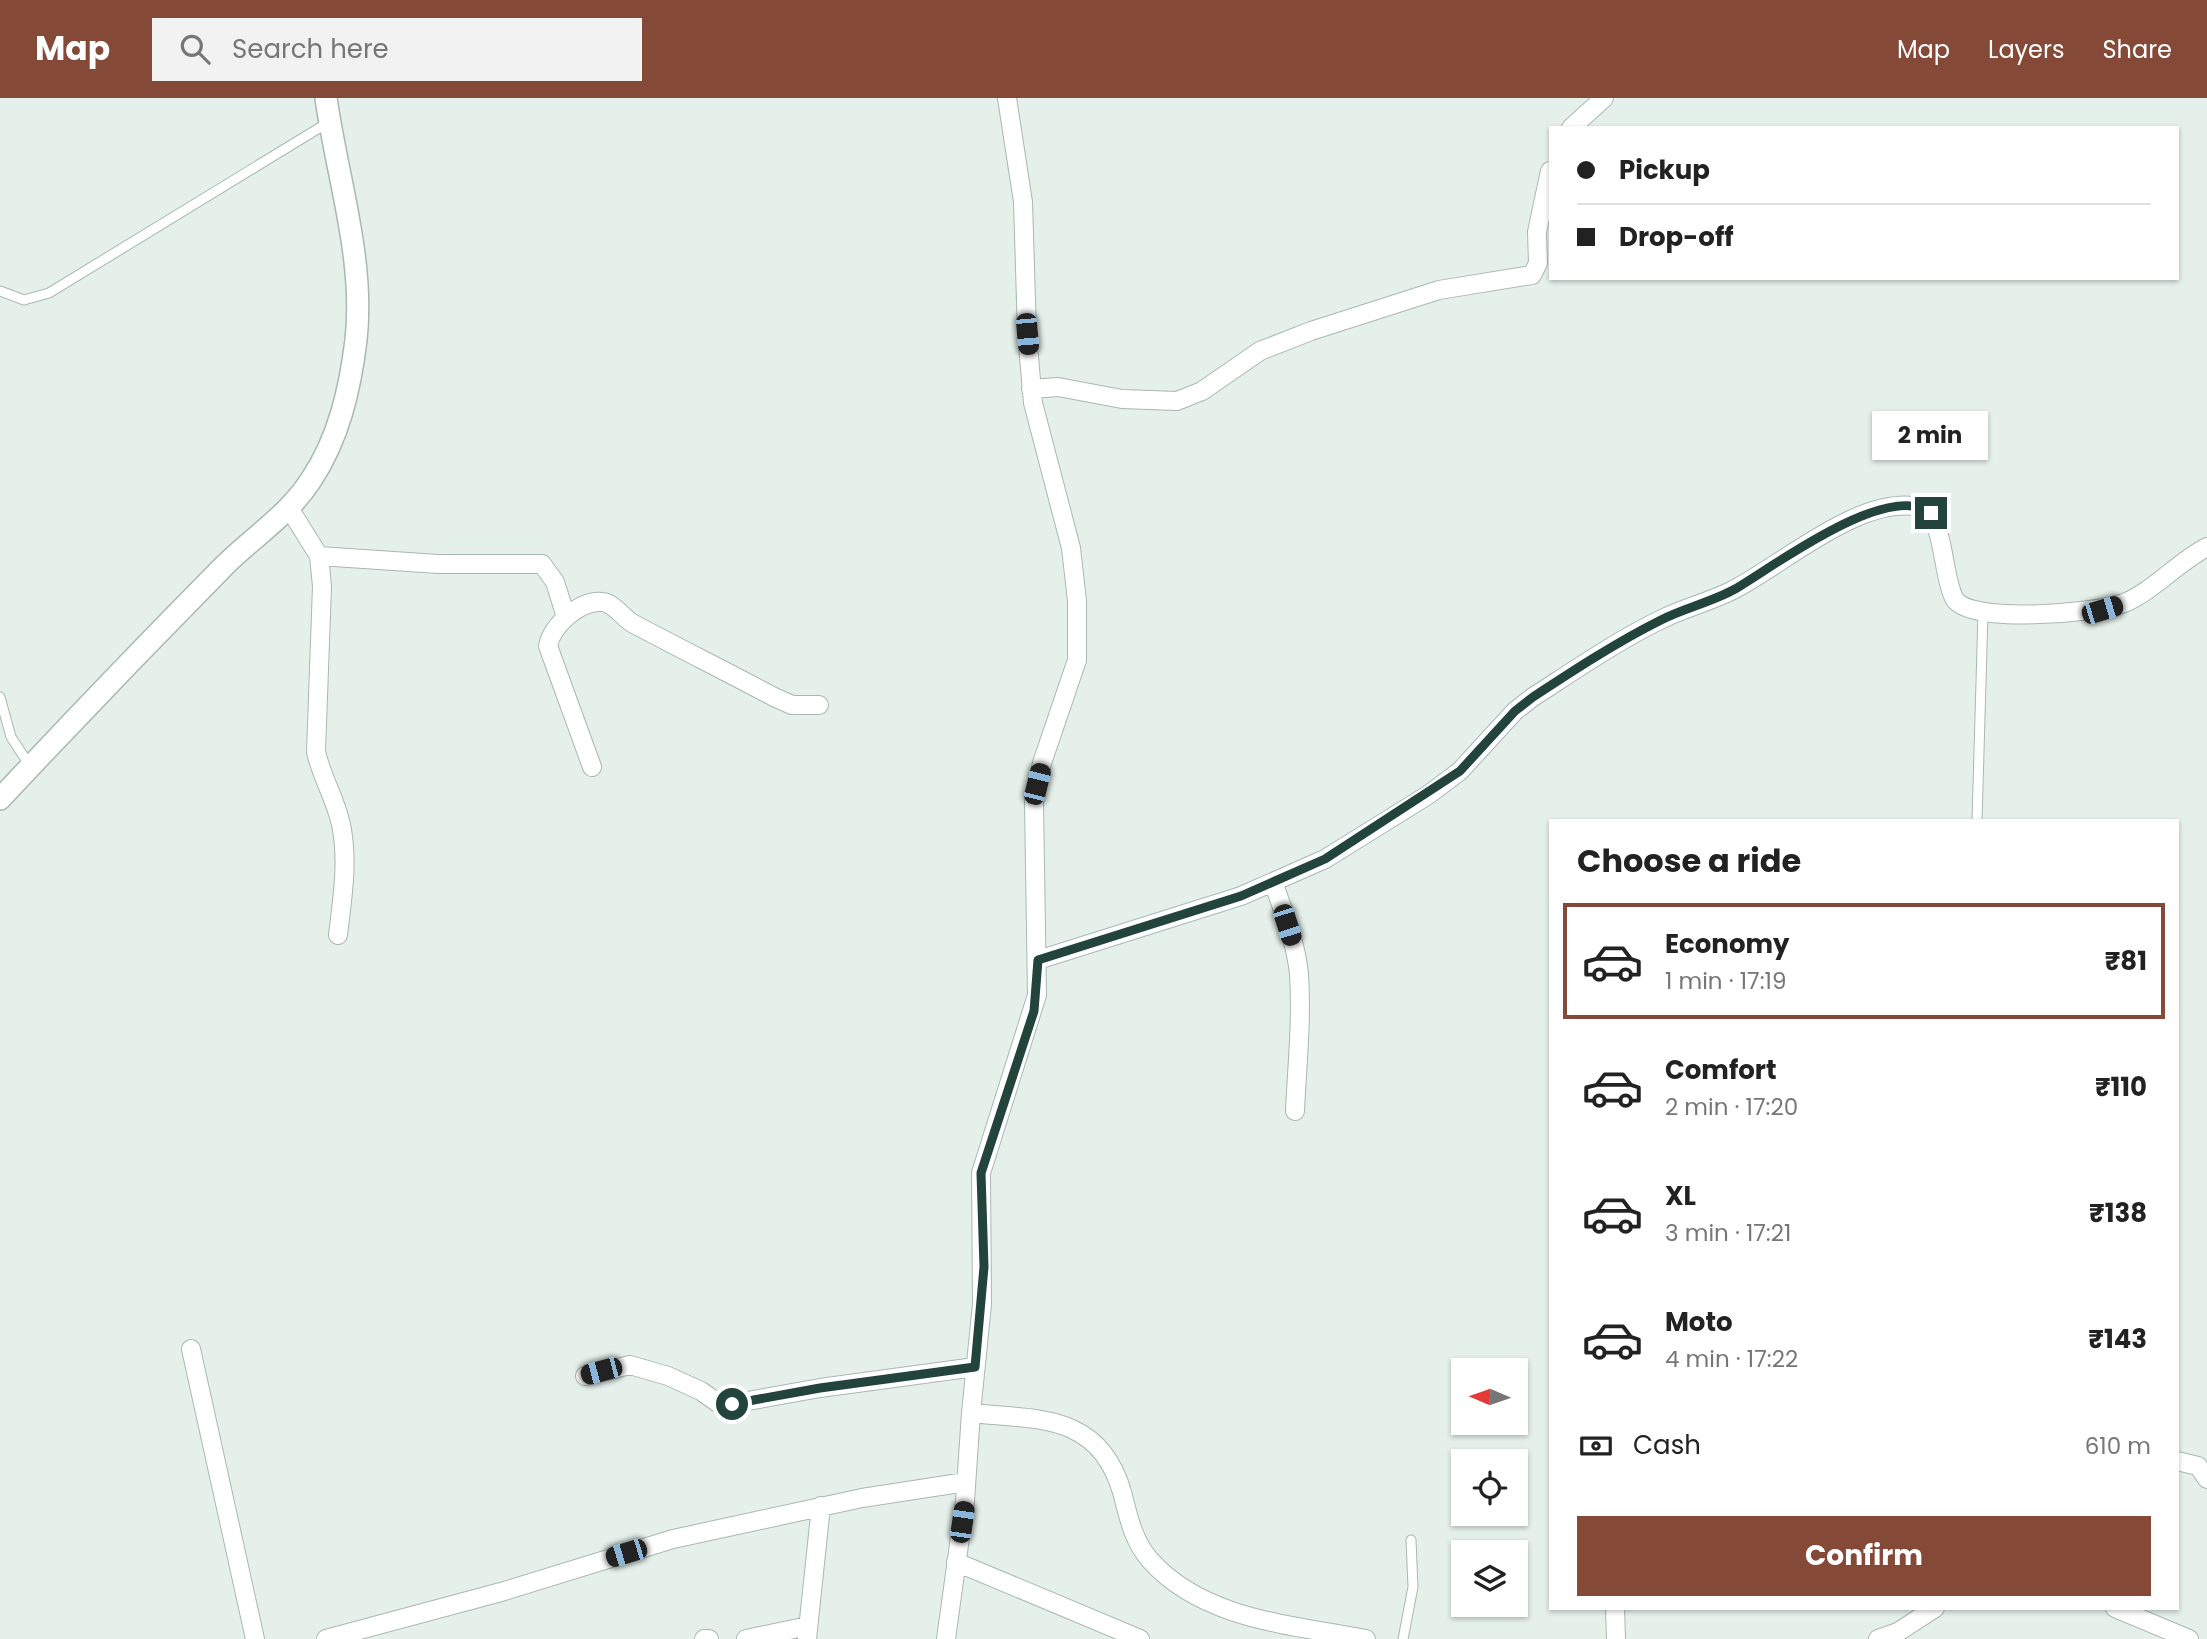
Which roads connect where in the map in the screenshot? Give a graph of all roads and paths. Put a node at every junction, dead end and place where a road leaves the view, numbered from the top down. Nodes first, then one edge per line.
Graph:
1 (326, 98) edge
2 (1007, 98) edge
3 (1604, 98) edge
4 (329, 122) junction
5 (1573, 126) edge
6 (1549, 176) edge
7 (0, 291) edge
8 (1031, 389) junction
9 (289, 508) junction
10 (2207, 547) edge
11 (319, 556) junction
12 (1983, 613) junction
13 (566, 617) junction
14 (0, 697) edge
15 (819, 705) dead end
16 (30, 766) junction
17 (592, 767) dead end
18 (0, 799) edge
19 (1977, 819) edge
20 (1274, 884) junction
21 (338, 935) dead end
22 (1038, 960) junction
23 (1295, 1111) dead end
24 (191, 1349) dead end
25 (975, 1367) junction
26 (585, 1376) dead end
27 (971, 1413) junction
28 (2179, 1461) edge
29 (2207, 1479) edge
30 (966, 1482) junction
31 (821, 1506) junction
32 (1411, 1540) dead end
33 (956, 1562) junction
34 (1615, 1610) edge
35 (1932, 1610) edge
36 (2120, 1610) edge
37 (808, 1633) edge
38 (255, 1639) edge
39 (326, 1639) edge
40 (746, 1639) edge
41 (946, 1639) edge
42 (1140, 1639) edge
43 (1366, 1639) edge
44 (1404, 1639) edge
45 (1616, 1639) edge
46 (1878, 1639) edge
47 (2189, 1639) edge

1 - 4 street
2 - 8 street
3 - 5 street
4 - 7 lane
4 - 9 street
6 - 8 street
8 - 22 street
9 - 11 street
9 - 16 street
10 - 12 street
11 - 13 street
11 - 21 street
12 - 19 lane
12 - 20 street
13 - 15 street
13 - 17 street
14 - 16 lane
16 - 18 street
20 - 22 street
20 - 23 street
22 - 25 street
24 - 38 street
25 - 26 street
25 - 27 street
27 - 30 street
27 - 43 street
28 - 29 street
30 - 31 street
30 - 33 street
31 - 37 street
31 - 39 street
32 - 44 lane
33 - 41 street
33 - 42 street
34 - 45 street
35 - 46 street
36 - 47 street
37 - 40 street

